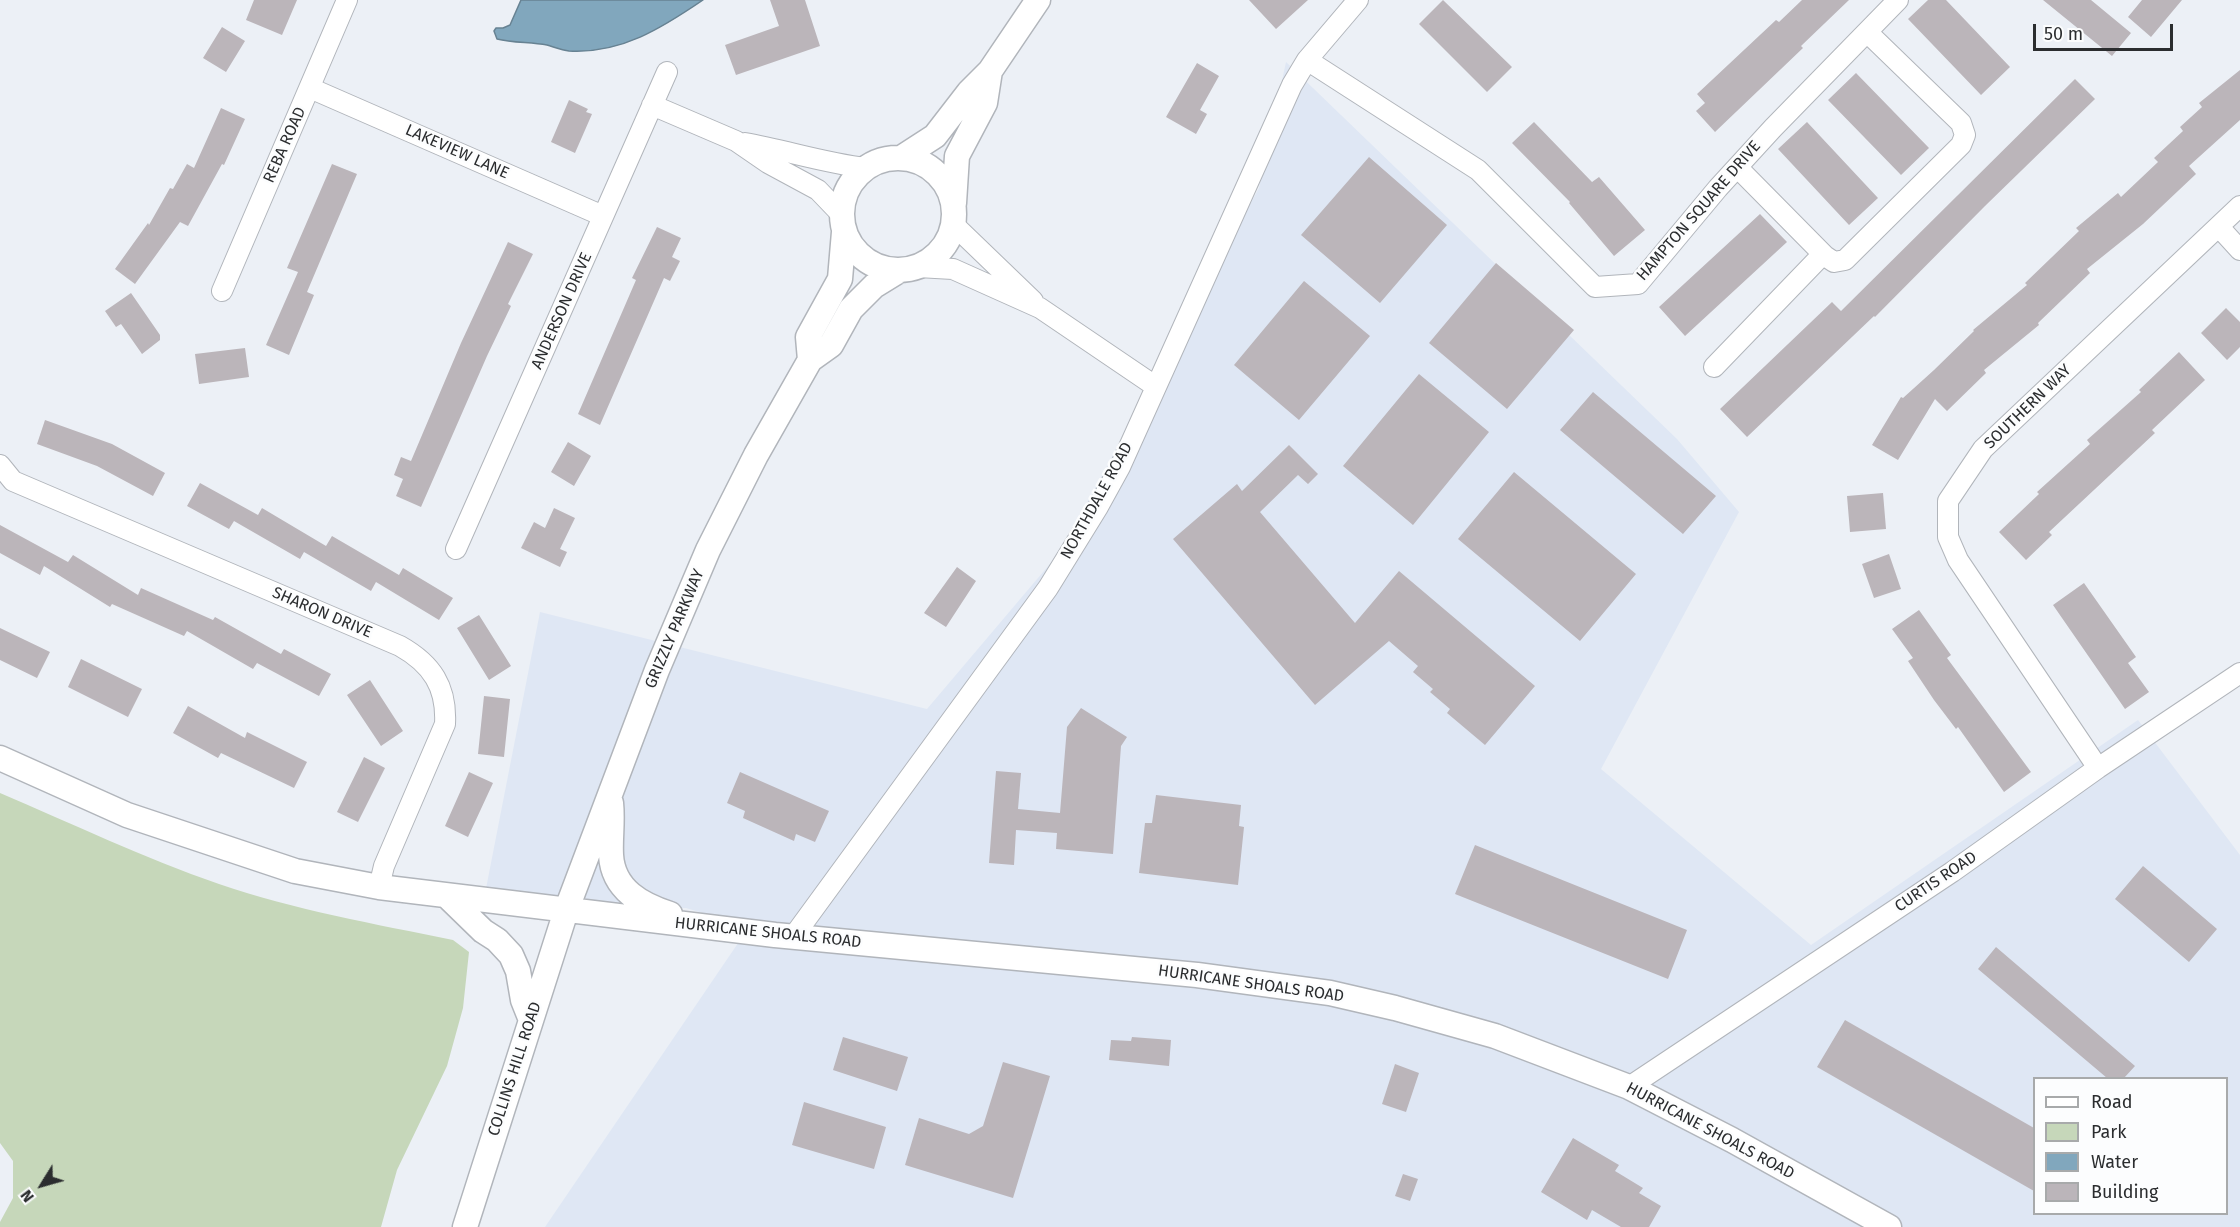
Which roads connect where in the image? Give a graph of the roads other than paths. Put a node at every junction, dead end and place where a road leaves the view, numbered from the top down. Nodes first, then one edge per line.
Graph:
1 (347, 0) edge
2 (1038, 0) edge
3 (1358, 0) edge
4 (1898, 0) edge
5 (1867, 32) junction
6 (1307, 60) junction
7 (990, 71) junction
8 (668, 72) dead end
9 (310, 87) junction
10 (652, 105) junction
11 (736, 141) junction
12 (901, 158) junction
13 (1737, 167) junction
14 (866, 168) junction
15 (2240, 206) edge
16 (953, 215) junction
17 (603, 216) junction
18 (843, 223) junction
19 (2219, 226) junction
20 (2240, 250) edge
21 (1823, 254) junction
22 (909, 269) junction
23 (222, 291) dead end
24 (1040, 308) junction
25 (810, 360) junction
26 (1714, 368) dead end
27 (1155, 386) junction
28 (0, 465) edge
29 (456, 549) dead end
30 (2240, 673) edge
31 (0, 758) edge
32 (2098, 768) junction
33 (610, 792) junction
34 (379, 887) junction
35 (447, 896) junction
36 (566, 911) junction
37 (688, 924) junction
38 (793, 936) junction
39 (531, 1020) junction
40 (1629, 1087) junction
41 (465, 1227) edge
42 (1889, 1227) edge

1 - 9 street, REBA ROAD
2 - 7 street
3 - 6 street, NORTHDALE ROAD
4 - 5 street, HAMPTON SQUARE DRIVE
5 - 13 street, HAMPTON SQUARE DRIVE
5 - 21 street
6 - 13 street, HAMPTON SQUARE DRIVE
6 - 27 street, NORTHDALE ROAD
7 - 12 street
7 - 16 street
8 - 10 street, ANDERSON DRIVE
9 - 17 street, LAKEVIEW LANE
9 - 23 street, REBA ROAD
10 - 11 street
10 - 17 street, ANDERSON DRIVE
11 - 14 street
11 - 18 street
12 - 14 street
12 - 16 street
13 - 21 street
14 - 18 street
15 - 19 street, SOUTHERN WAY
16 - 22 street
16 - 24 street
17 - 29 street, ANDERSON DRIVE
18 - 22 street
18 - 25 street, GRIZZLY PARKWAY
19 - 20 street
19 - 32 street, SOUTHERN WAY
21 - 26 street
22 - 24 street
22 - 25 street, GRIZZLY PARKWAY
24 - 27 street
25 - 33 street, GRIZZLY PARKWAY
27 - 38 street, NORTHDALE ROAD
28 - 34 street, SHARON DRIVE
30 - 32 street, CURTIS ROAD
31 - 34 street, HURRICANE SHOALS ROAD
32 - 40 street, CURTIS ROAD
33 - 36 street, GRIZZLY PARKWAY
33 - 37 street
34 - 35 street, HURRICANE SHOALS ROAD
35 - 36 street, HURRICANE SHOALS ROAD
35 - 39 street
36 - 37 street, HURRICANE SHOALS ROAD
36 - 39 street, COLLINS HILL ROAD
37 - 38 street, HURRICANE SHOALS ROAD
38 - 40 street, HURRICANE SHOALS ROAD
39 - 41 street, COLLINS HILL ROAD
40 - 42 street, HURRICANE SHOALS ROAD

